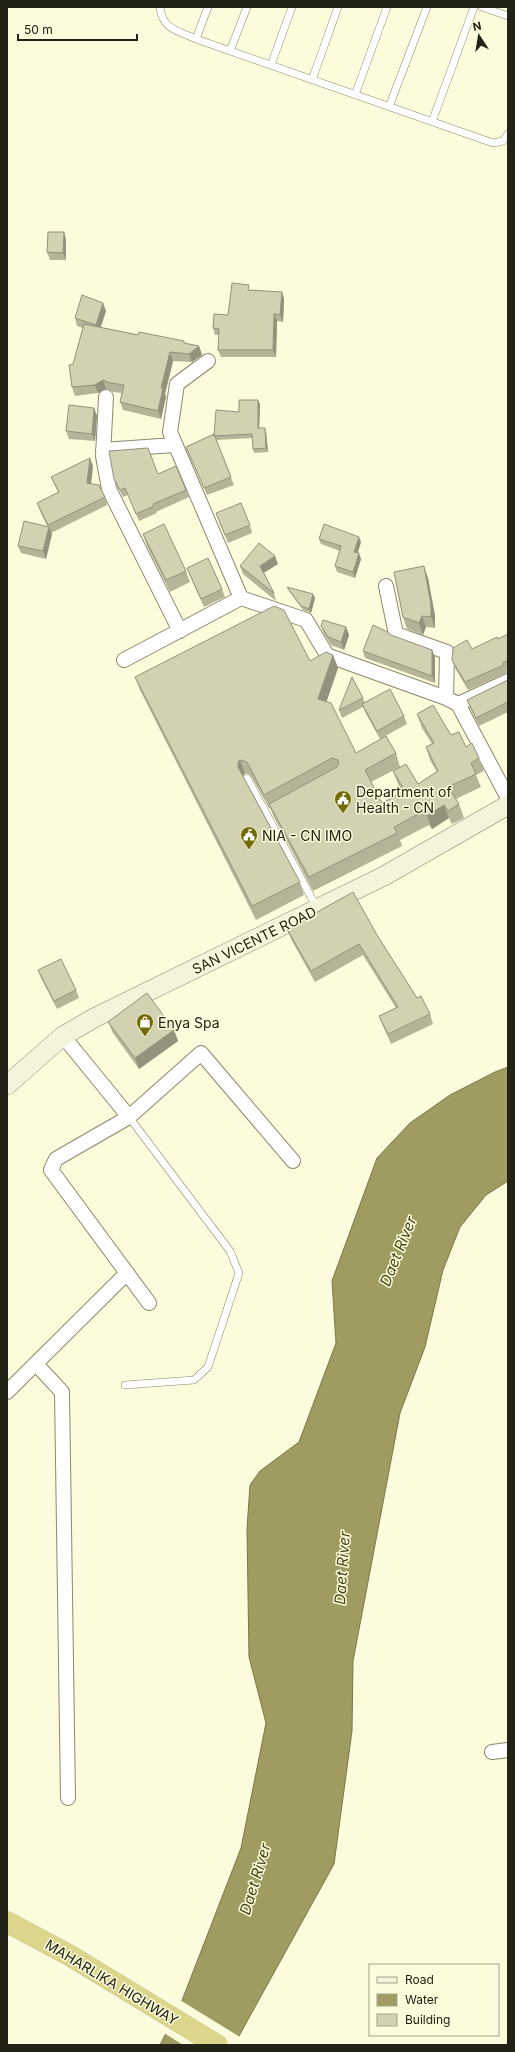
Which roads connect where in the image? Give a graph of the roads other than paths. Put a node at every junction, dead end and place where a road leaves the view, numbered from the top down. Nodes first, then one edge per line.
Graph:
1 (160, 7) edge
2 (164, 7) edge
3 (208, 7) edge
4 (247, 7) edge
5 (292, 7) edge
6 (338, 7) edge
7 (387, 7) edge
8 (427, 7) edge
9 (474, 7) edge
10 (482, 7) edge
11 (161, 16) junction
12 (508, 16) edge
13 (196, 39) junction
14 (230, 51) junction
15 (271, 65) junction
16 (312, 80) junction
17 (355, 94) junction
18 (389, 107) junction
19 (432, 122) junction
20 (508, 134) edge
21 (208, 361) dead end
22 (106, 397) dead end
23 (174, 445) junction
24 (103, 450) junction
25 (386, 586) dead end
26 (241, 598) junction
27 (180, 631) junction
28 (124, 660) dead end
29 (508, 681) edge
30 (452, 701) junction
31 (247, 778) edge
32 (508, 798) edge
33 (508, 805) edge
34 (317, 908) junction
35 (63, 1036) junction
36 (7, 1085) edge
37 (129, 1117) junction
38 (294, 1161) dead end
39 (127, 1273) junction
40 (149, 1303) dead end
41 (36, 1364) junction
42 (125, 1385) dead end
43 (7, 1392) edge
44 (508, 1750) edge
45 (492, 1752) dead end
46 (68, 1798) dead end
47 (7, 1922) edge
48 (217, 2045) edge

1 - 11 lane
2 - 11 lane
3 - 13 lane
4 - 14 lane
5 - 15 lane
6 - 16 lane
7 - 17 lane
8 - 18 lane
9 - 19 lane
10 - 12 lane
11 - 13 lane
13 - 14 lane
14 - 15 lane
15 - 16 lane
16 - 17 lane
17 - 18 lane
18 - 19 lane
19 - 20 lane
21 - 23 street
22 - 24 street
23 - 24 street
23 - 26 street
24 - 27 street
25 - 30 street
26 - 27 street
26 - 30 street
27 - 28 street
29 - 30 street
30 - 32 street
31 - 34 lane
33 - 34 main road, SAN VICENTE ROAD
34 - 35 main road, SAN VICENTE ROAD
35 - 36 main road, SAN VICENTE ROAD
35 - 37 street
37 - 38 street
37 - 39 street
37 - 42 lane
39 - 40 street
39 - 41 street
41 - 43 street
41 - 46 street
44 - 45 street
47 - 48 highway, MAHARLIKA HIGHWAY

